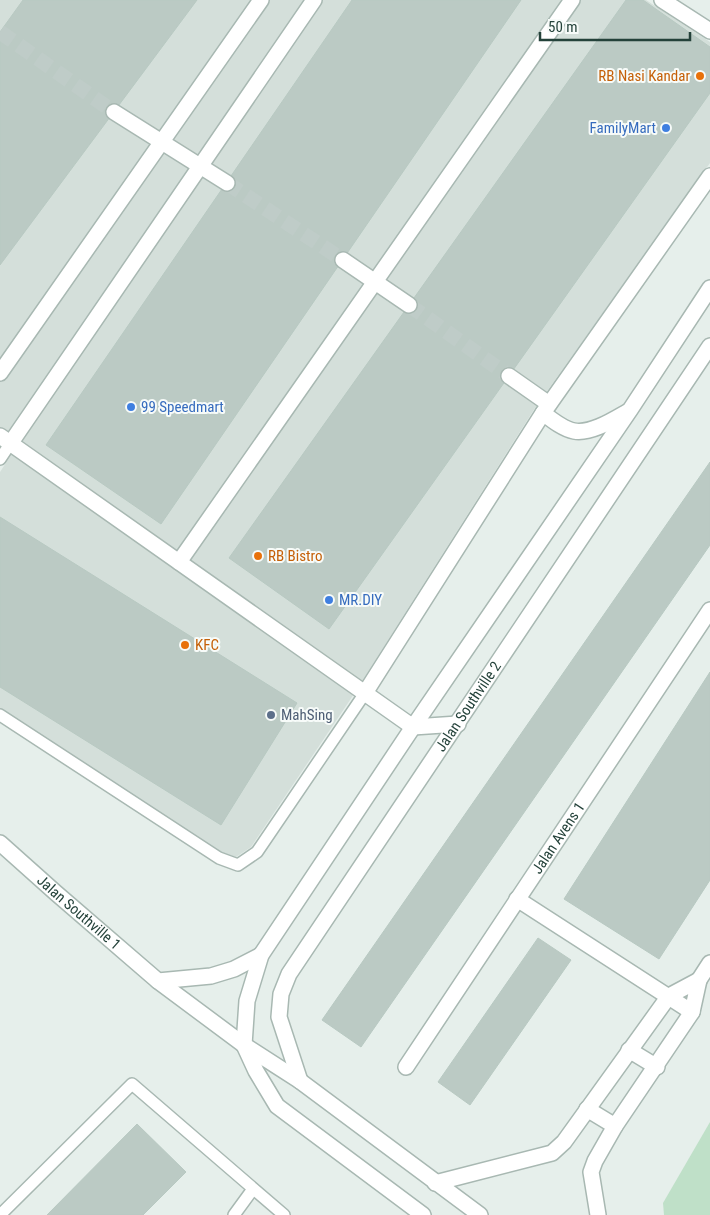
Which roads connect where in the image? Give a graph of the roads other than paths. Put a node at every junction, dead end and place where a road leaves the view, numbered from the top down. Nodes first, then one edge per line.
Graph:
1 (260, 0) edge
2 (314, 0) edge
3 (572, 0) edge
4 (662, 0) edge
5 (710, 31) edge
6 (114, 112) tunnel mouth
7 (161, 142) junction
8 (200, 166) junction
9 (710, 176) edge
10 (226, 183) tunnel mouth
11 (343, 260) tunnel mouth
12 (374, 282) junction
13 (710, 288) edge
14 (409, 305) tunnel mouth
15 (710, 346) edge
16 (0, 373) edge
17 (509, 376) tunnel mouth
18 (546, 409) junction
19 (630, 410) junction
20 (5, 440) edge
21 (0, 460) edge
22 (179, 562) junction
23 (710, 610) edge
24 (365, 693) junction
25 (0, 715) edge
26 (458, 724) junction
27 (413, 727) junction
28 (0, 843) edge
29 (517, 899) junction
30 (261, 956) junction
31 (710, 963) edge
32 (699, 980) junction
33 (158, 981) junction
34 (669, 996) junction
35 (692, 1012) junction
36 (244, 1045) junction
37 (629, 1050) junction
38 (406, 1067) dead end
39 (657, 1067) junction
40 (300, 1081) junction
41 (587, 1109) junction
42 (615, 1126) junction
43 (435, 1182) junction
44 (253, 1189) junction
45 (0, 1215) edge
46 (234, 1215) edge
47 (284, 1215) edge
48 (423, 1215) edge
49 (480, 1215) edge
50 (598, 1215) edge

1 - 7 street
2 - 8 street
3 - 12 street
4 - 5 street
6 - 7 street
7 - 8 street
7 - 16 street
8 - 10 street
8 - 20 street
9 - 18 street
11 - 12 street
12 - 14 street
12 - 22 street
13 - 19 street
15 - 26 street, Jalan Southville 2
17 - 18 street
18 - 19 street
18 - 24 street
19 - 27 street
20 - 21 lane
20 - 22 street
22 - 24 street
23 - 29 street, Jalan Avens 1
24 - 25 lane
24 - 27 street
26 - 27 street
26 - 40 street, Jalan Southville 2
27 - 30 street
28 - 33 street, Jalan Southville 1
29 - 34 street
29 - 38 street, Jalan Avens 1
30 - 33 street
30 - 36 street
31 - 32 street
32 - 34 street
32 - 35 street
33 - 36 street, Jalan Southville 1
34 - 35 street
34 - 37 street
35 - 39 street
36 - 40 street, Jalan Southville 1
36 - 48 street
37 - 39 street
37 - 41 street
39 - 42 street
40 - 43 street, Jalan Southville 1
41 - 42 street
41 - 43 street
42 - 50 street
43 - 49 street, Jalan Southville 1
44 - 45 lane
44 - 46 lane
44 - 47 lane

